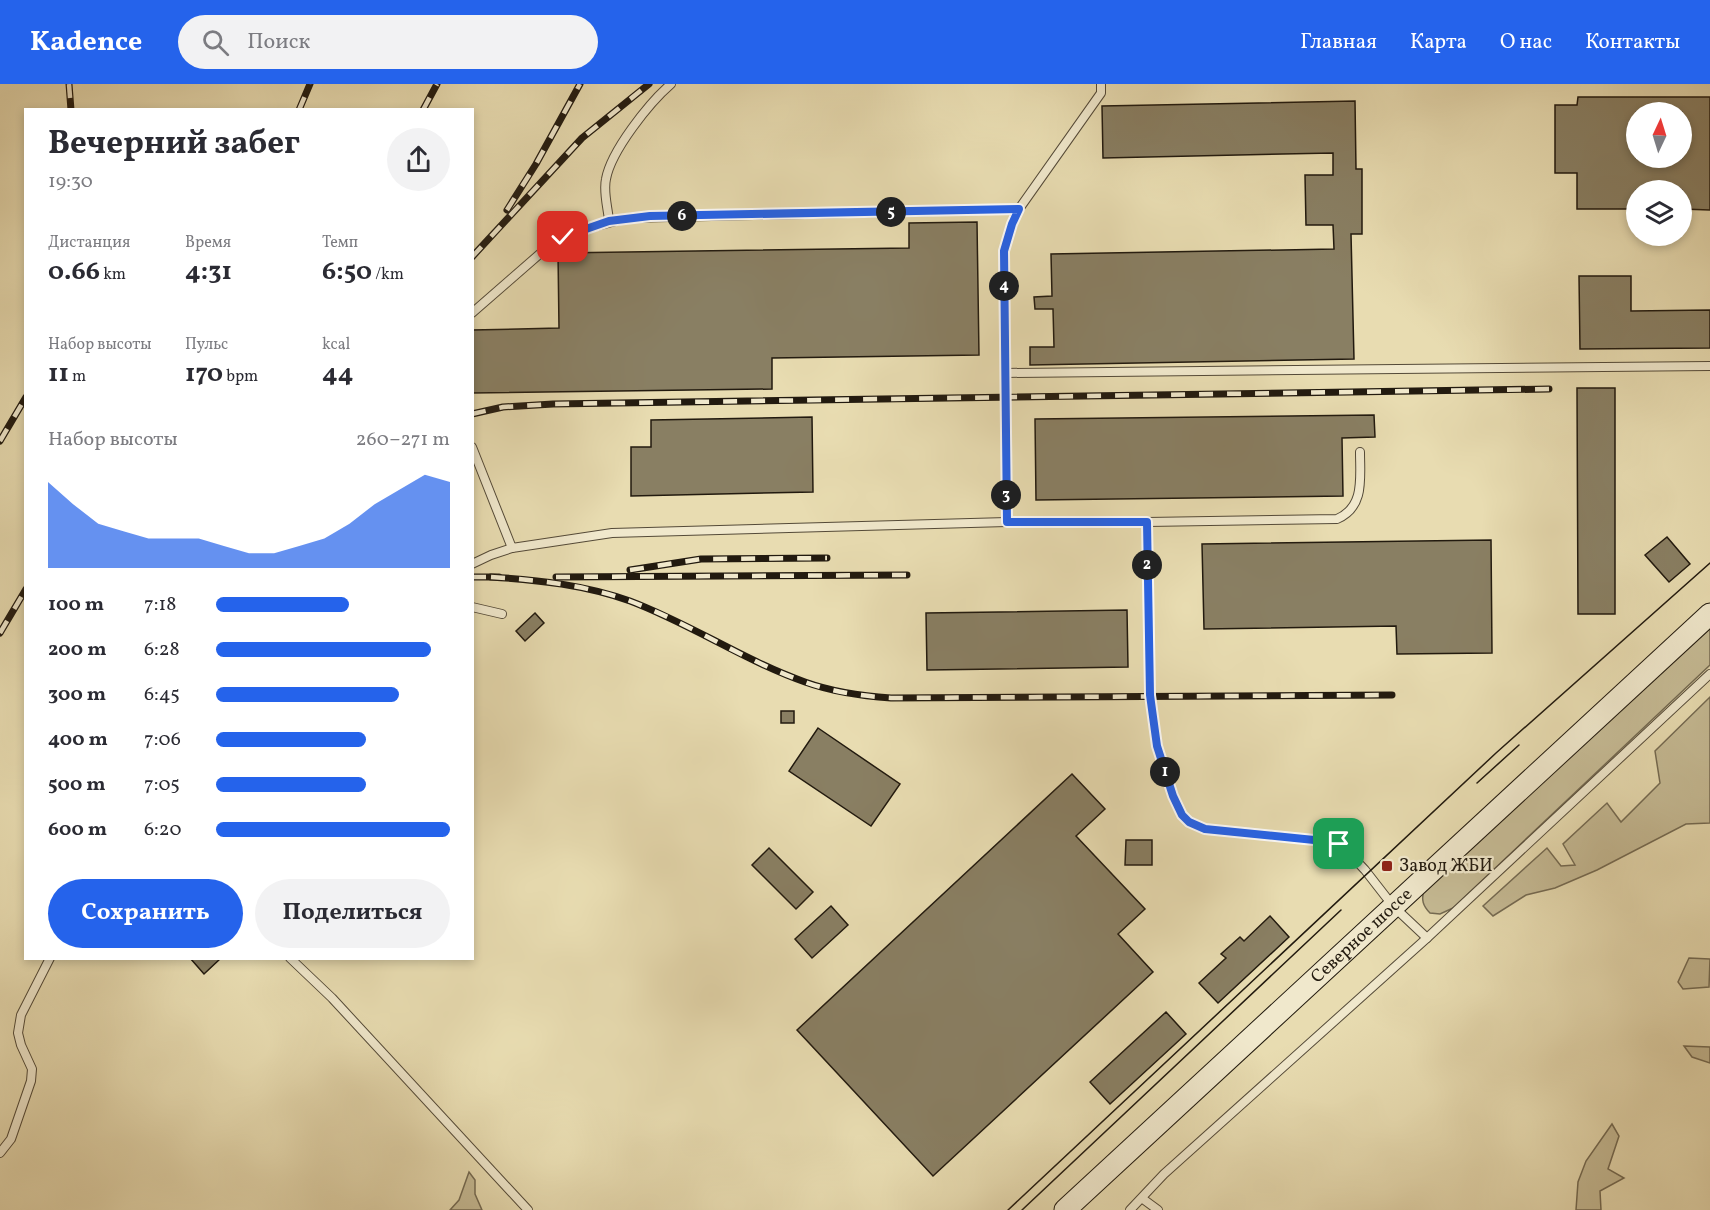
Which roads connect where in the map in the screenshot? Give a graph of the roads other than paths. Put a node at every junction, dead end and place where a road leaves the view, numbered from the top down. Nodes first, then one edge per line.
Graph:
1 (671, 84) edge
2 (1101, 84) edge
3 (1019, 209) junction
4 (609, 221) junction
5 (474, 311) edge
6 (1710, 366) edge
7 (1005, 373) junction
8 (474, 452) edge
9 (1360, 452) dead end
10 (1007, 522) junction
11 (1147, 522) junction
12 (512, 548) junction
13 (474, 563) edge
14 (474, 607) edge
15 (502, 614) dead end
16 (1710, 614) edge
17 (1710, 674) edge
18 (1394, 906) junction
19 (1427, 938) junction
20 (49, 960) edge
21 (292, 960) edge
22 (0, 1153) edge
23 (1143, 1198) junction
24 (528, 1210) edge
25 (1065, 1210) edge
26 (1130, 1210) edge
27 (1158, 1210) edge

1 - 4 lane
2 - 3 lane
3 - 4 lane
3 - 7 lane
4 - 5 lane
6 - 7 lane
7 - 10 lane
8 - 12 lane
9 - 11 lane
10 - 11 lane
10 - 12 lane
11 - 18 lane
12 - 13 lane
14 - 15 lane
16 - 18 main road, Северное шоссе
17 - 19 lane
18 - 19 lane
18 - 25 main road, Северное шоссе
19 - 23 lane
20 - 22 lane
21 - 24 lane
23 - 26 lane
23 - 27 lane

